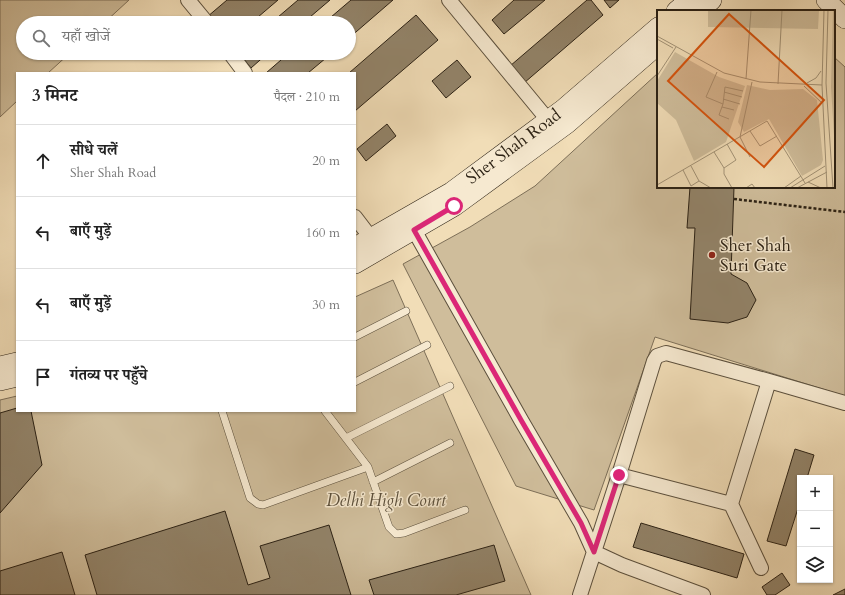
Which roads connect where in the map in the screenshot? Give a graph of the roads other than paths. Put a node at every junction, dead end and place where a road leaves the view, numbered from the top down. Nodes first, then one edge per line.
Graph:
1 (188, 0) edge
2 (449, 0) edge
3 (682, 0) edge
4 (689, 0) edge
5 (712, 0) edge
6 (826, 0) edge
7 (674, 10) edge
8 (677, 10) edge
9 (700, 10) edge
10 (201, 16) edge
11 (845, 20) edge
12 (657, 28) edge
13 (657, 46) edge
14 (235, 60) edge
15 (244, 72) edge
16 (548, 120) junction
17 (356, 220) edge
18 (414, 230) junction
19 (363, 243) edge
20 (356, 263) edge
21 (406, 311) dead end
22 (356, 336) edge
23 (427, 345) dead end
24 (16, 362) edge
25 (0, 366) edge
26 (16, 377) edge
27 (0, 381) edge
28 (356, 381) edge
29 (770, 381) junction
30 (450, 386) dead end
31 (845, 403) edge
32 (222, 412) edge
33 (326, 412) edge
34 (346, 438) junction
35 (450, 443) dead end
36 (368, 466) junction
37 (619, 475) junction
38 (373, 482) junction
39 (731, 504) junction
40 (465, 510) dead end
41 (594, 552) junction
42 (761, 568) dead end
43 (580, 595) edge
44 (703, 595) edge

1 - 10 street
2 - 16 street
3 - 7 main road
4 - 8 main road
5 - 9 main road
6 - 11 main road
12 - 16 main road, Sher Shah Road
13 - 18 main road, Sher Shah Road
14 - 15 street
16 - 19 main road, Sher Shah Road
17 - 19 street
18 - 20 main road, Sher Shah Road
18 - 41 street
21 - 22 lane
23 - 28 lane
24 - 25 main road
26 - 27 main road
29 - 31 street
29 - 37 street
29 - 39 street
30 - 34 lane
32 - 36 lane
33 - 34 lane
34 - 36 lane
35 - 38 lane
36 - 38 lane
37 - 39 street
37 - 41 street
38 - 40 lane
39 - 42 street
41 - 43 street
41 - 44 street

